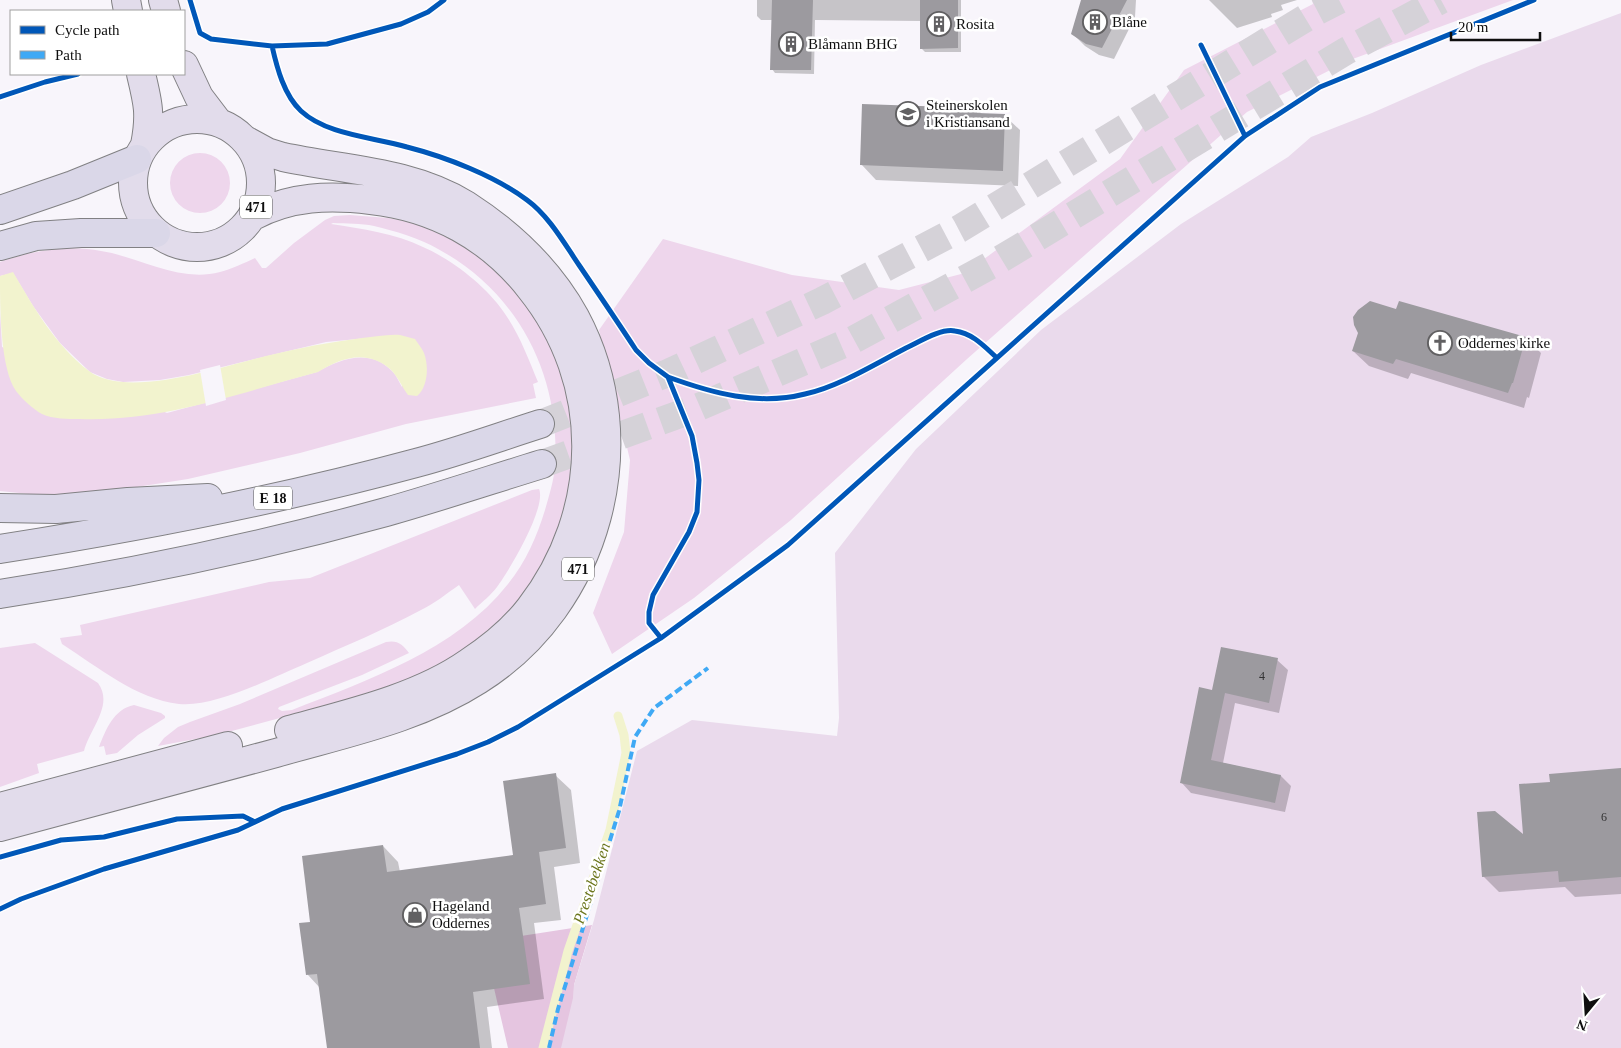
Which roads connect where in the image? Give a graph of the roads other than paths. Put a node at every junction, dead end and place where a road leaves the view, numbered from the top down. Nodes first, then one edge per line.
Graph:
1 (185, 67) edge
2 (141, 75) edge
3 (218, 122) junction
4 (244, 140) junction
5 (141, 152) junction
6 (0, 210) edge
7 (253, 216) junction
8 (156, 233) junction
9 (0, 246) edge
10 (540, 424) tunnel mouth
11 (542, 464) tunnel mouth
12 (280, 497) junction
13 (0, 508) edge
14 (0, 549) edge
15 (0, 594) edge
16 (0, 807) edge
17 (0, 827) edge

1 - 3 main road
2 - 5 main road
3 - 4 main road, 471
3 - 5 main road, 471
4 - 7 main road, 471
4 - 17 main road, 471
5 - 6 highway
5 - 8 main road, 471
7 - 8 main road, 471
7 - 16 main road, 471
8 - 9 highway
10 - 12 highway, E 18
11 - 15 highway
12 - 13 highway, E 18
12 - 14 highway, E 18

